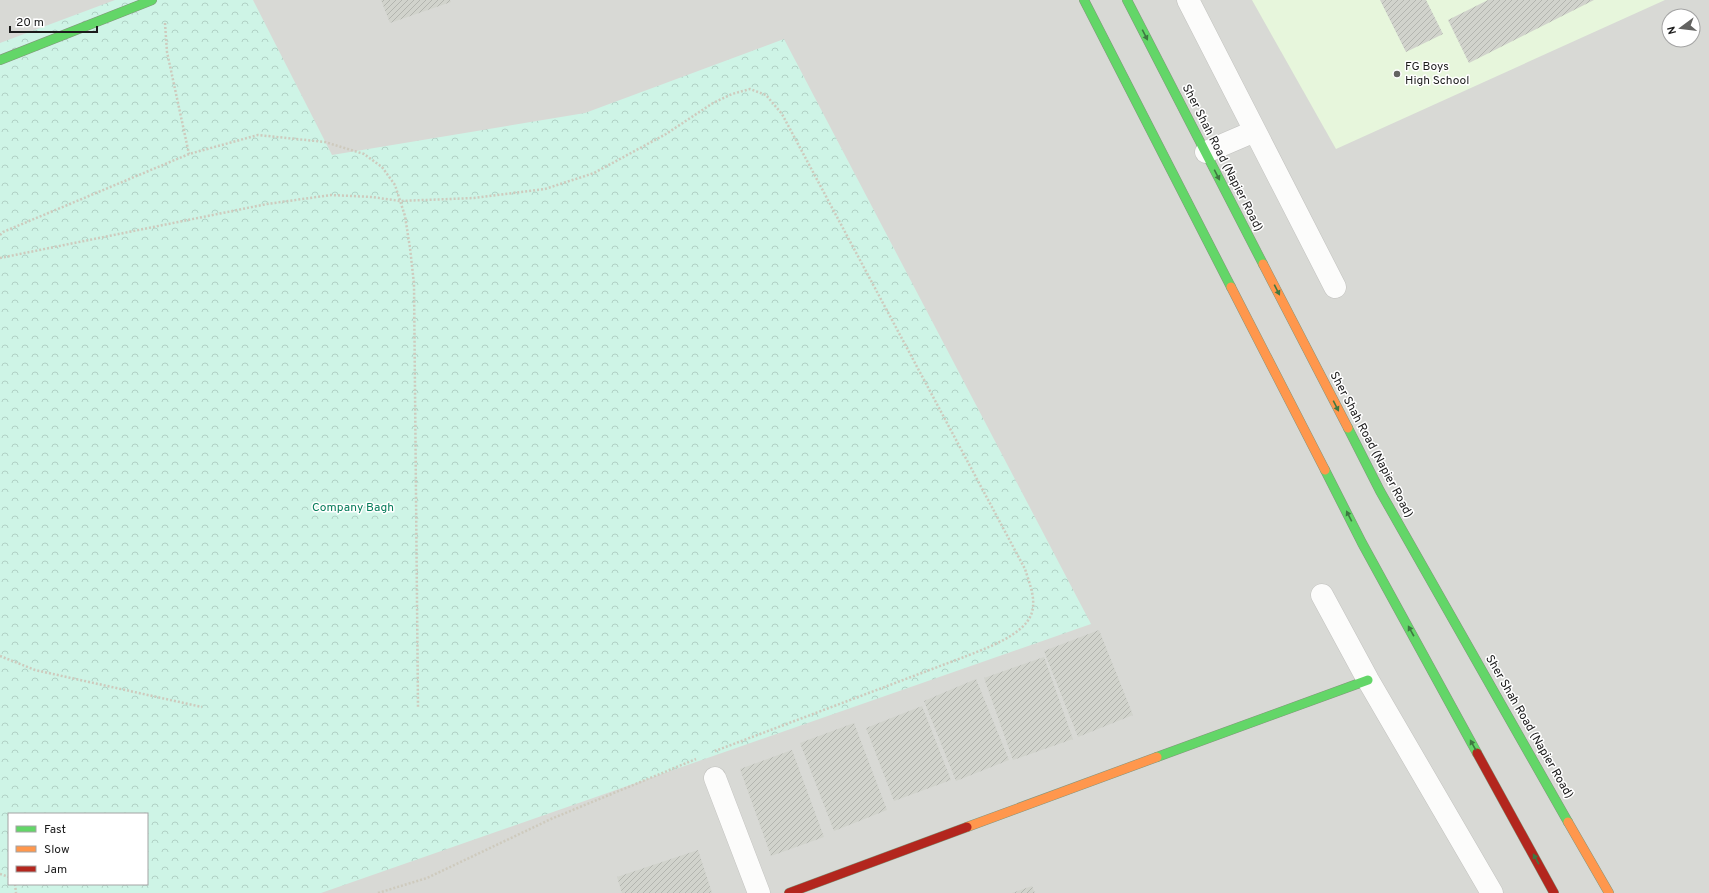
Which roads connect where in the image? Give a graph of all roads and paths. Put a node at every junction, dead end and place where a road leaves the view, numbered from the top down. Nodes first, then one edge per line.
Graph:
1 (152, 0) edge
2 (1084, 0) edge
3 (1127, 0) edge
4 (1188, 0) edge
5 (165, 22) dead end
6 (0, 60) edge
7 (1255, 130) junction
8 (1206, 152) junction
9 (189, 154) junction
10 (400, 201) junction
11 (1, 232) edge
12 (0, 235) edge
13 (0, 258) edge
14 (1335, 287) dead end
15 (1322, 595) dead end
16 (0, 656) edge
17 (1368, 680) junction
18 (202, 707) dead end
19 (418, 707) dead end
20 (712, 752) dead end
21 (698, 758) dead end
22 (715, 778) dead end
23 (378, 893) edge
24 (759, 893) edge
25 (789, 893) edge
26 (1492, 893) edge
27 (1554, 893) edge
28 (1609, 893) edge

1 - 6 main road
27 -> 2 main road
3 -> 8 main road, Sher Shah Road (Napier Road)
4 - 7 street
5 - 9 path
7 - 8 street
7 - 14 street
8 -> 28 main road, Sher Shah Road (Napier Road)
9 - 10 path
9 - 11 path
10 - 13 path
10 - 19 path
10 - 20 path
11 - 12 path
15 - 17 street
16 - 18 path
17 - 25 main road
17 - 26 street
21 - 23 path
22 - 24 street

